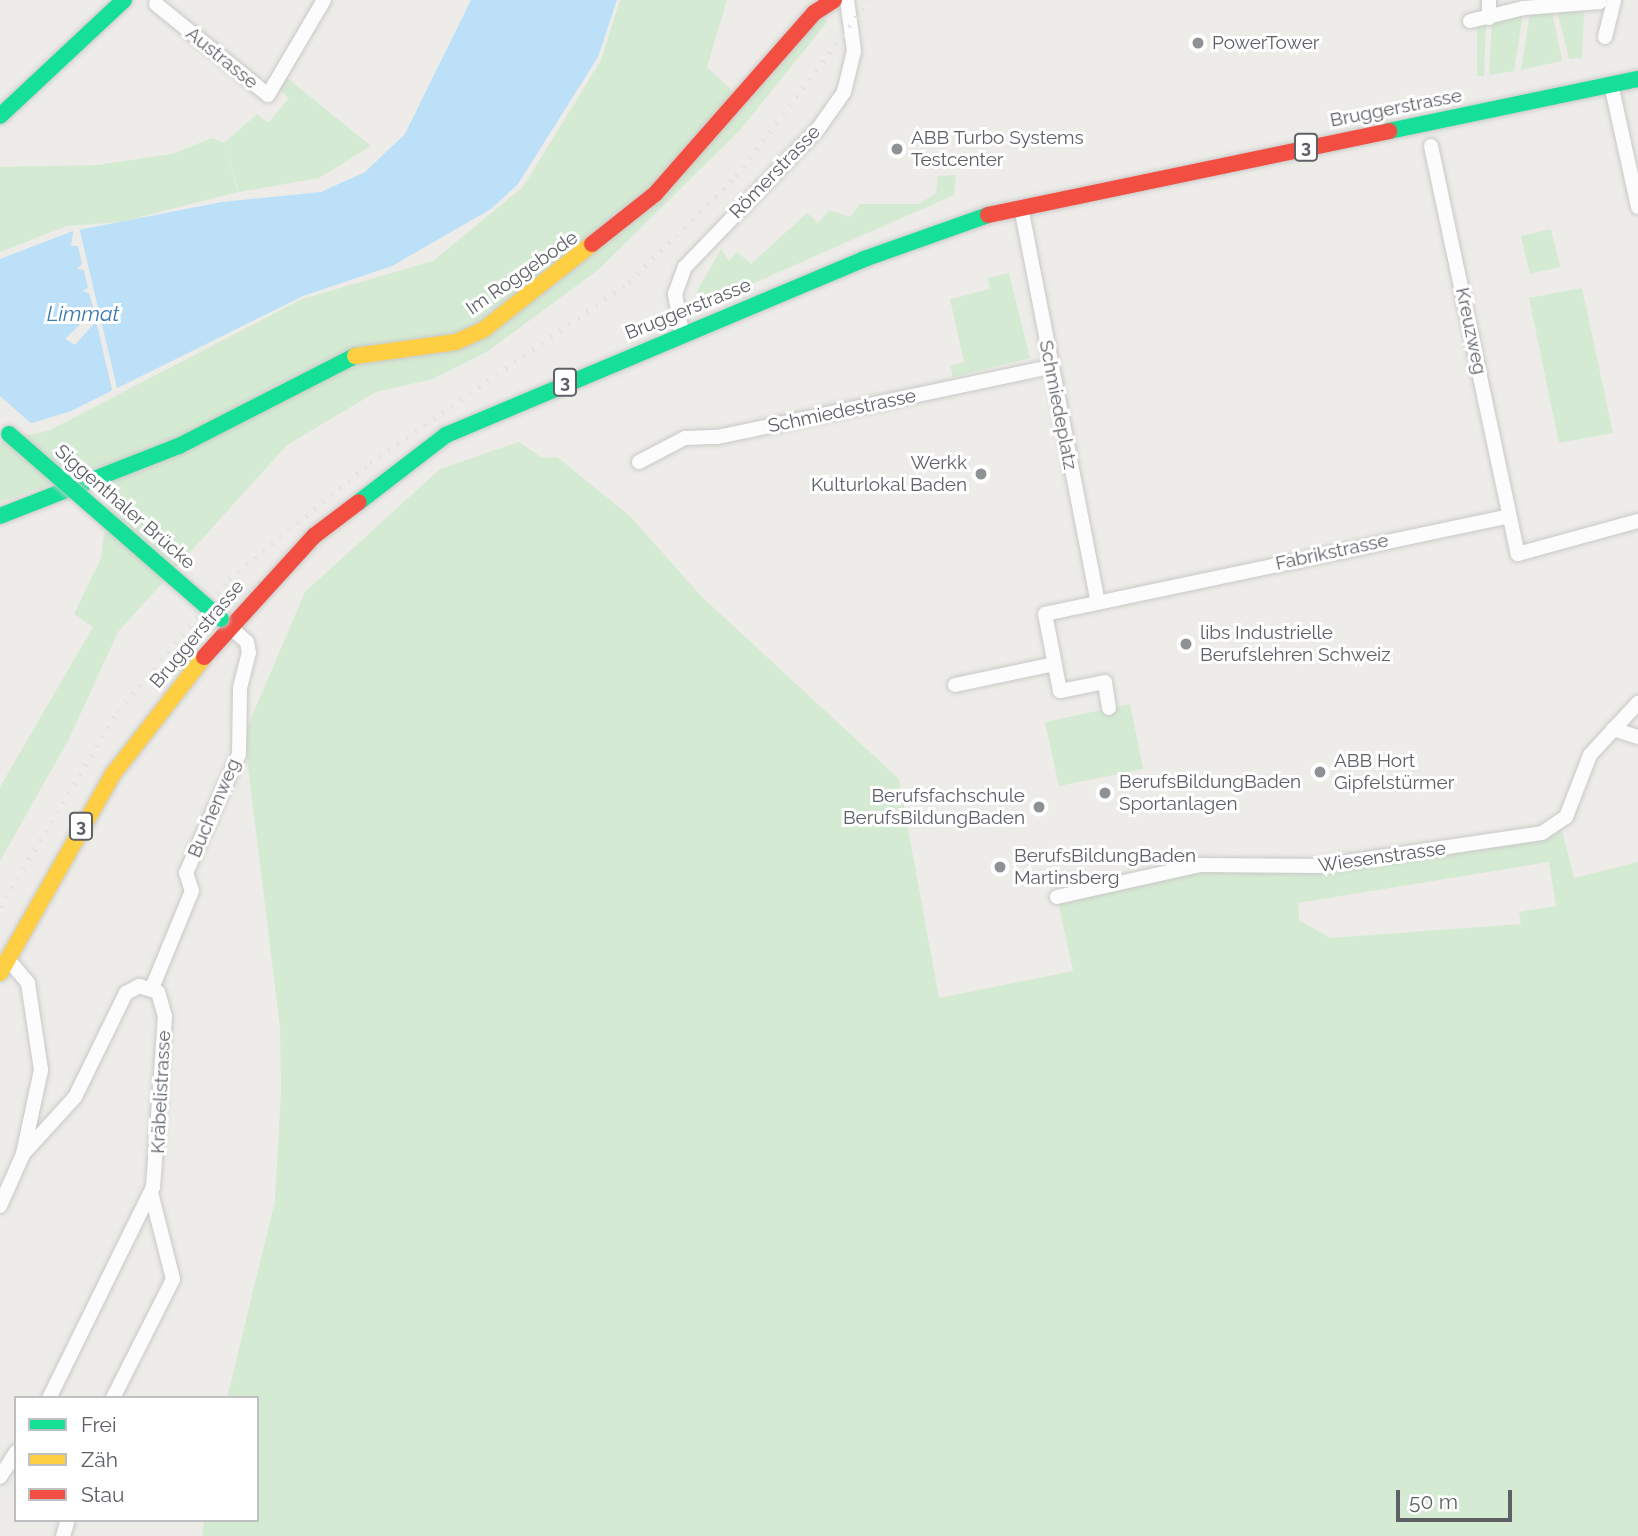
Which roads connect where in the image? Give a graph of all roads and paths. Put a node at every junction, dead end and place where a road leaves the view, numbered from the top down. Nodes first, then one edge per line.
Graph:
1 (124, 0) edge
2 (324, 0) edge
3 (834, 0) edge
4 (847, 0) edge
5 (1489, 0) edge
6 (1607, 1) edge
7 (1528, 3) edge
8 (1553, 3) edge
9 (156, 5) dead end
10 (1489, 18) junction
11 (1470, 21) dead end
12 (1605, 37) dead end
13 (1638, 79) edge
14 (1611, 84) junction
15 (0, 116) edge
16 (1431, 146) dead end
17 (1021, 206) junction
18 (1638, 207) edge
19 (682, 334) junction
20 (1050, 368) junction
21 (0, 426) edge
22 (639, 462) dead end
23 (0, 516) edge
24 (1509, 516) junction
25 (1638, 521) edge
26 (1098, 603) junction
27 (226, 623) junction
28 (1055, 664) junction
29 (955, 685) dead end
30 (1638, 703) edge
31 (1109, 708) dead end
32 (1613, 729) junction
33 (1638, 737) edge
34 (1057, 897) dead end
35 (4, 966) edge
36 (152, 988) junction
37 (23, 1154) junction
38 (151, 1193) junction
39 (0, 1206) edge
40 (50, 1396) edge
41 (114, 1396) edge
42 (14, 1455) edge
43 (0, 1477) edge

1 - 15 main road
2 - 9 street, Austrasse
3 - 23 main road, Im Roggebode
4 - 19 street, Römerstrasse
5 - 10 street
6 - 8 street
6 - 12 street
7 - 8 street
7 - 10 street
10 - 11 street
13 - 14 main road, Bruggerstrasse / 3
14 - 17 main road, Bruggerstrasse / 3
14 - 18 street
16 - 24 street, Kreuzweg
17 - 19 main road, Bruggerstrasse / 3
17 - 20 street, Schmiedeplatz
19 - 27 main road, Bruggerstrasse / 3
20 - 22 street, Schmiedestrasse
20 - 26 street, Schmiedeplatz
21 - 27 main road, Siggenthaler Brücke, bridge
24 - 25 street
24 - 26 street, Fabrikstrasse
26 - 28 street, Fabrikstrasse
27 - 35 main road, Bruggerstrasse / 3
27 - 36 street, Buchenweg
28 - 29 street
28 - 31 street, Fabrikstrasse
30 - 32 street, Wiesenstrasse
32 - 33 street
32 - 34 street, Wiesenstrasse
35 - 37 street
36 - 37 street
36 - 38 street, Kräbelistrasse
37 - 39 street
38 - 40 street, Kräbelistrasse
38 - 41 street
42 - 43 street

